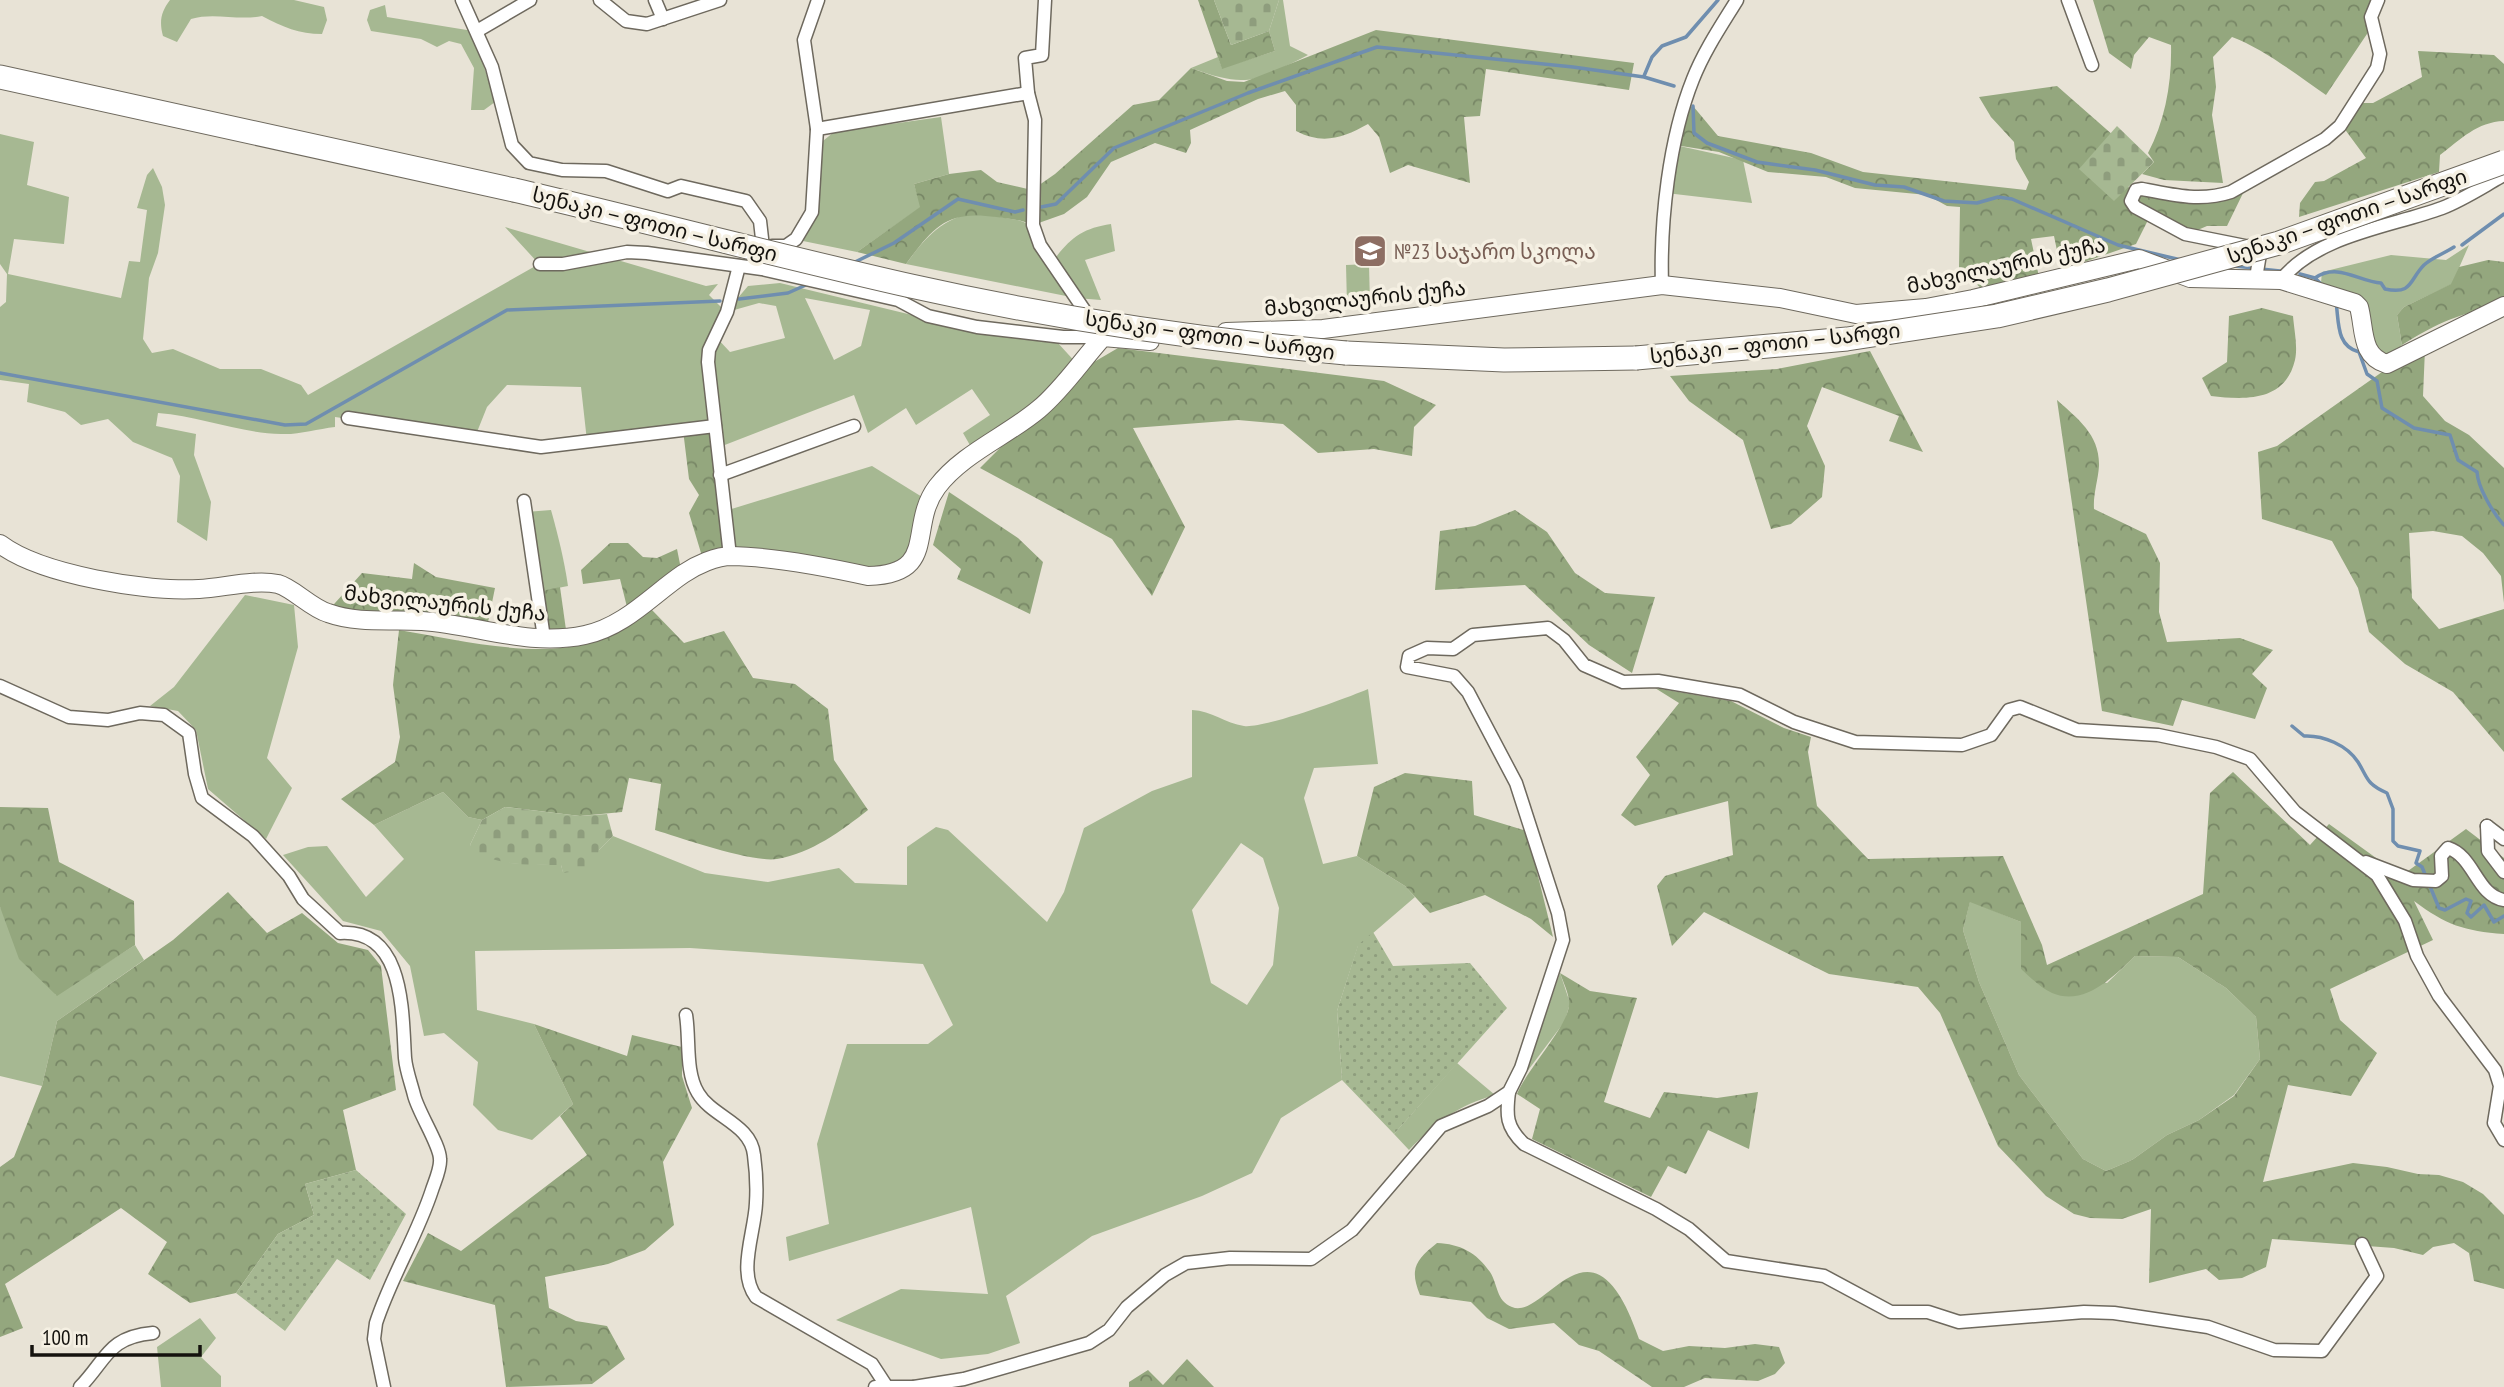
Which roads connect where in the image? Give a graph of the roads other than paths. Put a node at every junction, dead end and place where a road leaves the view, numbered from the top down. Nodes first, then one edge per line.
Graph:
1 (462, 0) edge
2 (530, 0) edge
3 (600, 0) edge
4 (655, 0) edge
5 (720, 0) edge
6 (818, 0) edge
7 (1045, 0) edge
8 (1737, 0) edge
9 (2068, 0) edge
10 (2378, 0) edge
11 (663, 19) junction
12 (477, 32) junction
13 (2092, 65) dead end
14 (0, 77) edge
15 (1028, 93) junction
16 (817, 130) junction
17 (2504, 162) edge
18 (2504, 175) edge
19 (765, 247) junction
20 (540, 264) dead end
21 (739, 265) junction
22 (762, 269) junction
23 (2258, 270) junction
24 (2281, 280) junction
25 (1662, 285) junction
26 (2504, 306) edge
27 (1103, 337) junction
28 (348, 418) dead end
29 (715, 426) junction
30 (854, 426) dead end
31 (720, 475) junction
32 (524, 501) dead end
33 (0, 544) edge
34 (730, 556) junction
35 (544, 638) junction
36 (0, 686) edge
37 (2504, 839) edge
38 (2353, 857) junction
39 (2504, 873) edge
40 (2504, 900) edge
41 (686, 1015) dead end
42 (1509, 1092) junction
43 (2504, 1140) edge
44 (2362, 1244) dead end
45 (153, 1333) dead end
46 (883, 1386) edge
47 (80, 1387) edge
48 (384, 1387) edge
49 (914, 1387) edge

1 - 12 street
2 - 12 street
3 - 11 street
4 - 11 street
5 - 11 street
6 - 16 street
7 - 15 street
8 - 25 street
9 - 13 street
10 - 23 street
12 - 19 street
14 - 17 highway, სენაკი — ფოთი — სარფი, bridge
15 - 16 street
15 - 27 street
16 - 19 street
18 - 24 street
19 - 22 street
20 - 21 street
21 - 22 street
21 - 29 street
22 - 27 street
23 - 24 street, მახვილაურის ქუჩა
23 - 25 street, მახვილაურის ქუჩა
24 - 26 street, მახვილაურის ქუჩა
25 - 27 street, მახვილაურის ქუჩა
27 - 34 street, მახვილაურის ქუჩა
28 - 29 street
29 - 31 street
30 - 31 street
31 - 34 street
32 - 35 street
33 - 35 street, მახვილაურის ქუჩა
34 - 35 street, მახვილაურის ქუჩა
36 - 48 street
37 - 39 street
38 - 40 street
38 - 42 street
38 - 43 street
41 - 46 street
42 - 44 street
42 - 49 street
45 - 47 street
46 - 49 street

